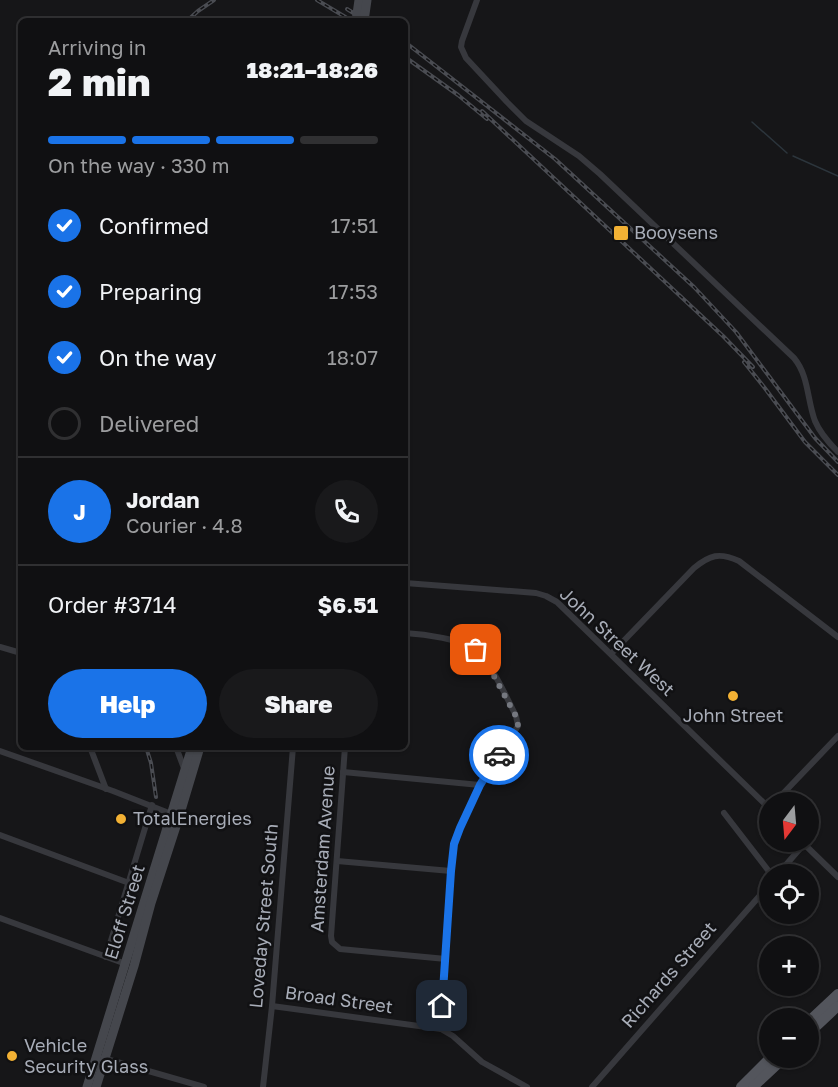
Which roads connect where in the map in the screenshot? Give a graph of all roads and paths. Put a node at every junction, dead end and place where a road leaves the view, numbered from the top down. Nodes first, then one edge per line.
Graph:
1 (359, 0) edge
2 (367, 0) edge
3 (477, 0) edge
4 (356, 18) edge
5 (364, 18) edge
6 (838, 452) edge
7 (408, 583) edge
8 (408, 633) edge
9 (838, 637) edge
10 (0, 647) edge
11 (18, 652) edge
12 (611, 654) junction
13 (838, 736) edge
14 (91, 750) edge
15 (177, 750) edge
16 (191, 750) edge
17 (199, 750) edge
18 (292, 750) edge
19 (345, 750) edge
20 (0, 751) edge
21 (185, 771) junction
22 (343, 772) junction
23 (480, 785) junction
24 (106, 789) junction
25 (785, 792) edge
26 (759, 798) edge
27 (151, 806) junction
28 (724, 813) dead end
29 (176, 814) junction
30 (0, 835) edge
31 (796, 852) edge
32 (812, 852) edge
33 (337, 861) junction
34 (763, 864) edge
35 (786, 864) edge
36 (451, 871) junction
37 (838, 877) edge
38 (129, 883) junction
39 (759, 897) edge
40 (0, 918) edge
41 (106, 957) junction
42 (446, 959) junction
43 (130, 965) junction
44 (838, 994) edge
45 (838, 1005) edge
46 (272, 1006) junction
47 (819, 1012) edge
48 (819, 1023) edge
49 (441, 1029) junction
50 (101, 1058) junction
51 (760, 1068) edge
52 (773, 1068) edge
53 (87, 1087) edge
54 (96, 1087) edge
55 (204, 1087) edge
56 (263, 1087) edge
57 (526, 1087) edge
58 (592, 1087) edge
59 (741, 1087) edge
60 (753, 1087) edge

1 - 4 street, bridge
2 - 5 street, bridge
3 - 6 street
7 - 12 street, John Street West
8 - 23 street
9 - 12 street
10 - 11 street
12 - 26 street, John Street West
13 - 25 street
14 - 24 street
15 - 21 street
16 - 21 street, Eloff Street
17 - 29 street, Eloff Street
18 - 46 street, Loveday Street South
19 - 22 street, Amsterdam Avenue
20 - 24 street
21 - 29 street, Eloff Street
22 - 23 street
22 - 33 street, Amsterdam Avenue
23 - 36 street
24 - 27 street
27 - 29 street
27 - 38 street
28 - 34 street
29 - 43 street, Eloff Street
30 - 38 street
31 - 35 street
32 - 37 street
33 - 36 street
33 - 42 street, Amsterdam Avenue
36 - 42 street
38 - 41 street
39 - 58 street, Richards Street
40 - 41 street
41 - 43 street
42 - 49 street
43 - 50 street, Eloff Street
44 - 47 main road
45 - 48 main road
46 - 49 street, Broad Street
46 - 56 street, Loveday Street South
49 - 57 street, Broad Street
50 - 53 street, Eloff Street
50 - 54 street, Eloff Street
50 - 55 street
51 - 59 main road
52 - 60 main road

